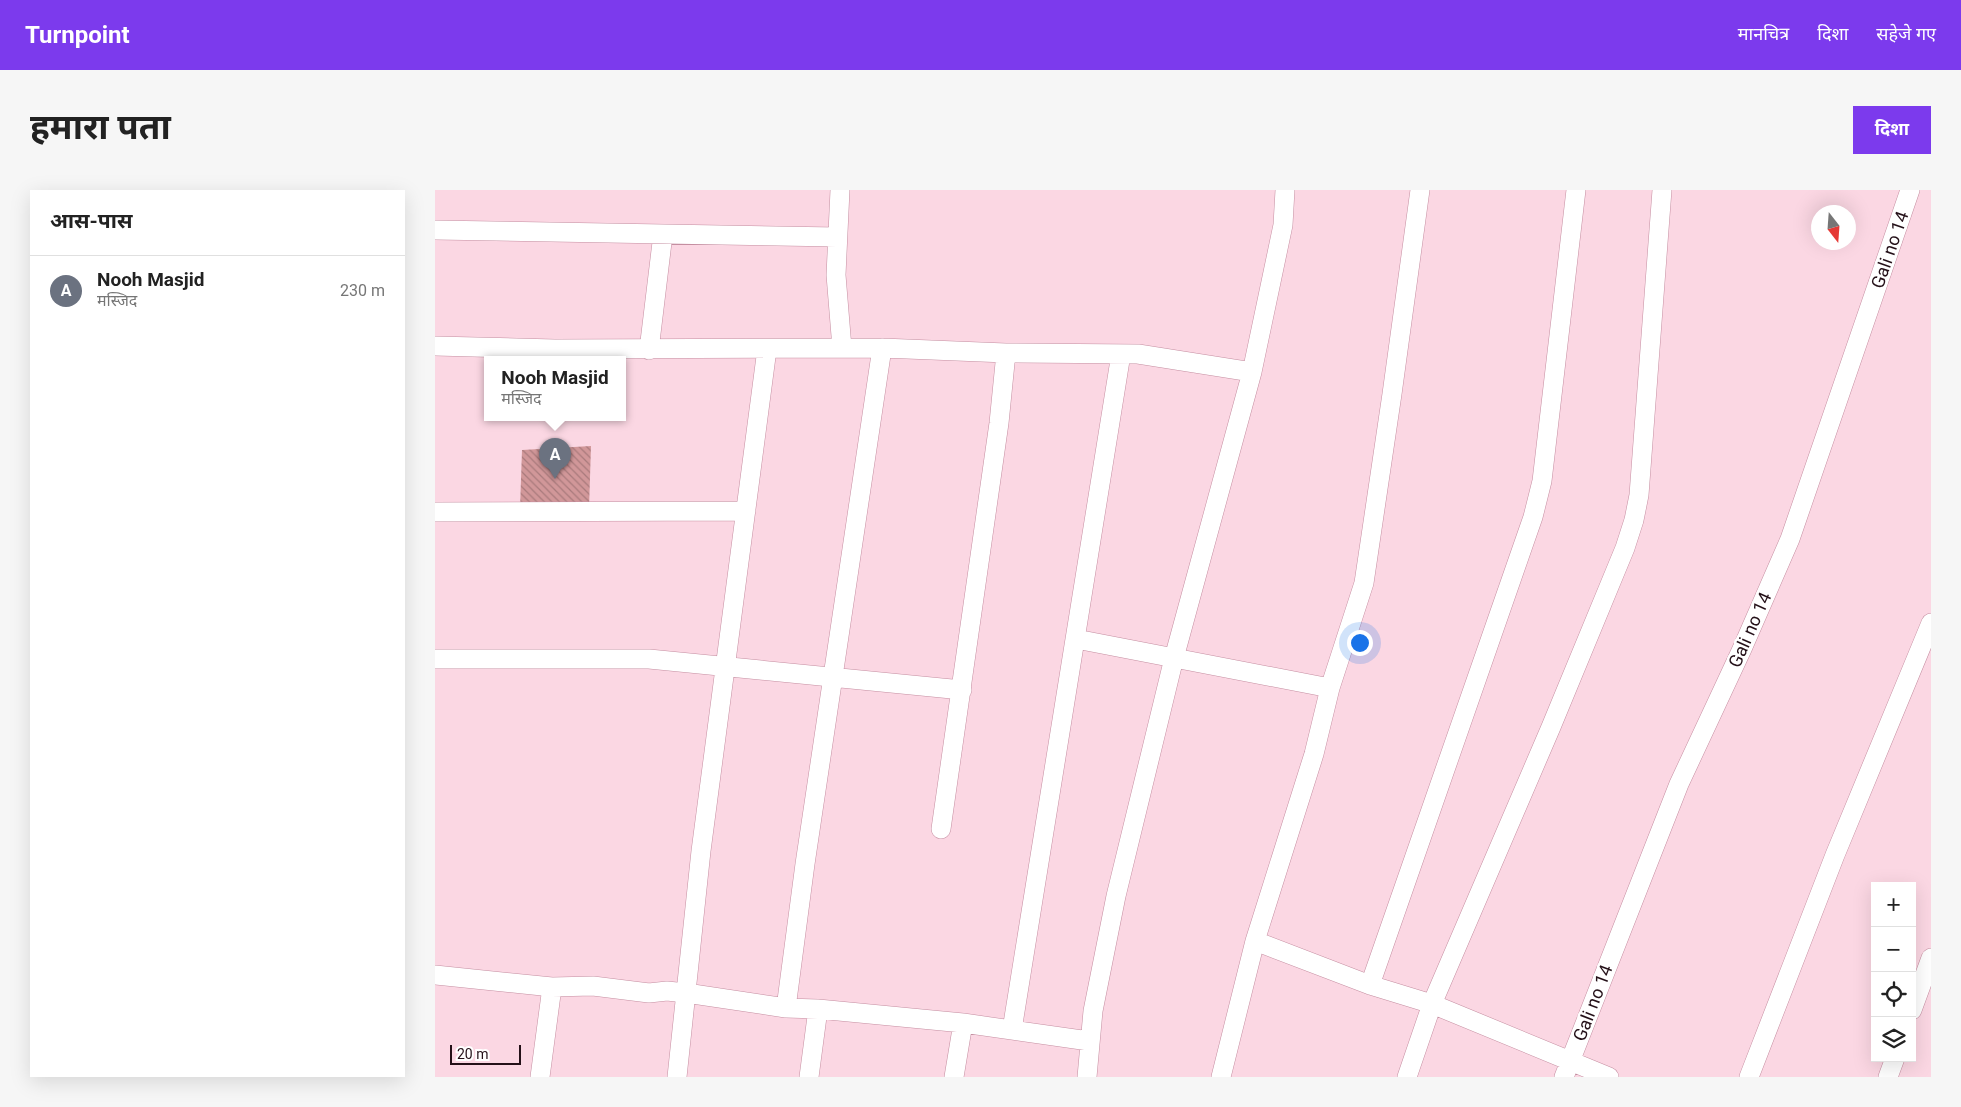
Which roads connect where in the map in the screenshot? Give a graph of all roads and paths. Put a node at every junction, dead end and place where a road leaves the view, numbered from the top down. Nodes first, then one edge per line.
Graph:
1 (840, 190) edge
2 (1285, 190) edge
3 (1420, 190) edge
4 (1575, 190) edge
5 (1662, 190) edge
6 (1910, 190) edge
7 (435, 230) edge
8 (663, 234) junction
9 (837, 237) junction
10 (435, 346) edge
11 (842, 348) junction
12 (882, 348) junction
13 (767, 349) junction
14 (649, 350) junction
15 (1007, 353) junction
16 (1121, 354) junction
17 (1252, 372) junction
18 (746, 511) junction
19 (435, 512) edge
20 (1931, 623) edge
21 (1076, 639) junction
22 (1175, 658) junction
23 (435, 659) edge
24 (726, 666) junction
25 (834, 677) junction
26 (1330, 688) junction
27 (962, 690) junction
28 (941, 829) dead end
29 (1255, 941) junction
30 (1931, 958) edge
31 (435, 976) edge
32 (1370, 985) junction
33 (552, 987) junction
34 (687, 993) junction
35 (1916, 999) edge
36 (1432, 1004) junction
37 (787, 1008) junction
38 (818, 1009) junction
39 (963, 1023) junction
40 (1012, 1030) junction
41 (1089, 1041) junction
42 (1894, 1062) edge
43 (1567, 1069) edge
44 (540, 1077) edge
45 (677, 1077) edge
46 (809, 1077) edge
47 (955, 1077) edge
48 (1087, 1077) edge
49 (1221, 1077) edge
50 (1407, 1077) edge
51 (1609, 1077) edge
52 (1749, 1077) edge
53 (1888, 1077) edge

1 - 9 street
2 - 17 street
3 - 26 street
4 - 32 street
5 - 36 street
6 - 43 street, Gali no 14
7 - 8 street
8 - 9 street
8 - 14 street
9 - 11 street
10 - 14 street
11 - 12 street
11 - 13 street
12 - 15 street
12 - 25 street
13 - 14 street
13 - 18 street
15 - 16 street
15 - 27 street
16 - 17 street
16 - 21 street
17 - 22 street
18 - 19 street
18 - 24 street
20 - 52 street
21 - 22 street
21 - 40 street
22 - 26 street
22 - 41 street
23 - 24 street
24 - 25 street
24 - 34 street
25 - 27 street
25 - 37 street
26 - 29 street
27 - 28 street
29 - 32 street
29 - 49 street
30 - 35 street
31 - 33 street
32 - 36 street
33 - 34 street
33 - 44 street
34 - 37 street
34 - 45 street
36 - 43 street
36 - 50 street
37 - 38 street
38 - 39 street
38 - 46 street
39 - 40 street
39 - 47 street
40 - 41 street
41 - 48 street
42 - 53 street
43 - 51 street

